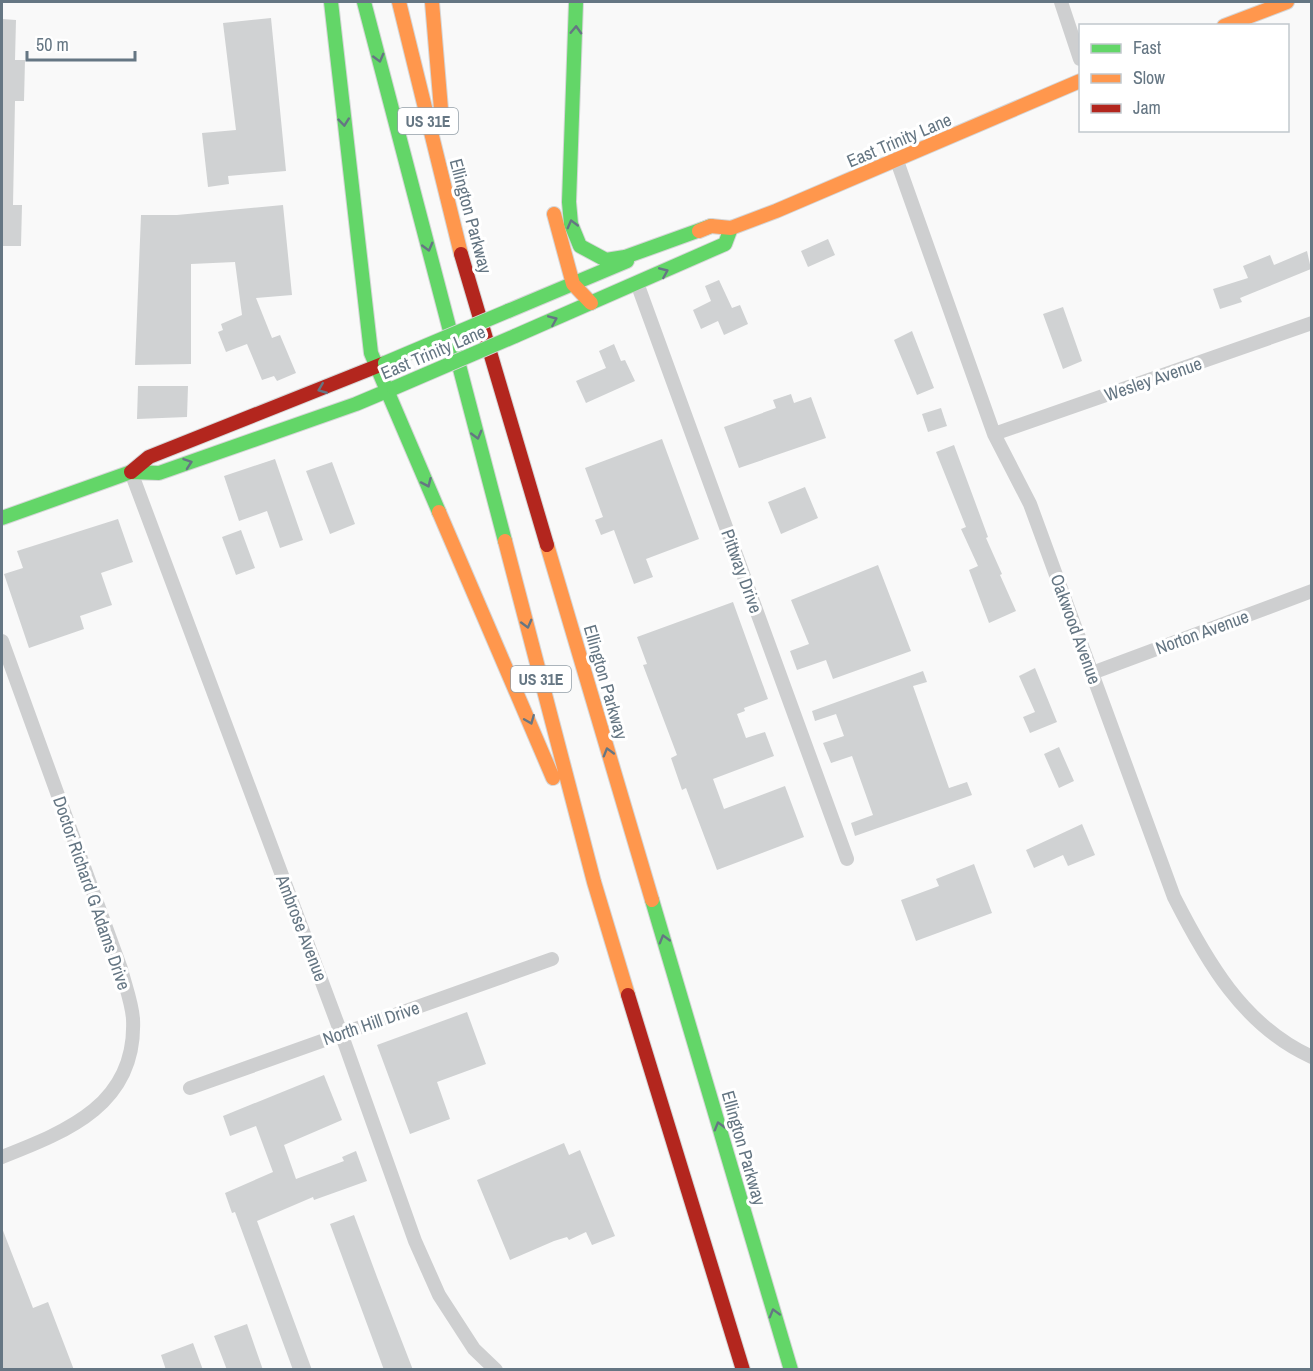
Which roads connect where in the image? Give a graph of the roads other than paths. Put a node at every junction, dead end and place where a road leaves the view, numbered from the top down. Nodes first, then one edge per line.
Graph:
1 (331, 2) edge
2 (364, 2) edge
3 (399, 2) edge
4 (432, 2) edge
5 (562, 2) edge
6 (576, 2) edge
7 (1061, 2) edge
8 (1287, 2) edge
9 (1229, 24) edge
10 (1079, 56) edge
11 (560, 61) dead end
12 (1079, 81) edge
13 (897, 161) junction
14 (552, 204) dead end
15 (711, 226) junction
16 (731, 228) junction
17 (457, 241) junction
18 (580, 246) junction
19 (590, 277) junction
20 (638, 283) junction
21 (573, 284) junction
22 (591, 303) junction
23 (1311, 323) edge
24 (381, 365) junction
25 (390, 390) junction
26 (994, 434) junction
27 (131, 472) junction
28 (2, 518) edge
29 (1311, 591) edge
30 (2, 641) edge
31 (1092, 673) junction
32 (847, 859) dead end
33 (594, 882) junction
34 (552, 959) dead end
35 (341, 1033) junction
36 (1311, 1057) edge
37 (190, 1088) dead end
38 (2, 1156) edge
39 (496, 1370) edge
40 (743, 1370) edge
41 (791, 1370) edge

1 -> 24 main road
2 -> 33 main road, US 31E
3 - 17 main road, Ellington Parkway / US 31E
4 - 17 main road
5 - 11 main road
18 -> 6 main road
7 - 10 street
8 - 9 main road
12 - 13 main road, East Trinity Lane
13 - 16 main road, East Trinity Lane
13 - 26 street, Oakwood Avenue
14 - 21 main road
15 - 16 main road, East Trinity Lane
15 - 18 main road
15 - 19 main road, East Trinity Lane
20 -> 16 main road, East Trinity Lane
41 -> 17 main road, Ellington Parkway / US 31E
18 - 19 main road
19 - 21 main road, East Trinity Lane
19 - 22 main road
20 - 22 main road, East Trinity Lane
20 - 32 street, Pittway Drive
21 - 22 main road
21 - 24 main road, East Trinity Lane, bridge
25 -> 22 main road, East Trinity Lane, bridge
23 - 26 street, Wesley Avenue
24 - 25 main road
24 -> 27 main road, East Trinity Lane
27 -> 25 main road, East Trinity Lane
25 -> 33 main road
26 - 31 street, Oakwood Avenue
27 - 28 main road, East Trinity Lane
27 - 35 street, Ambrose Avenue
29 - 31 street, Norton Avenue
30 - 38 street, Doctor Richard G Adams Drive
31 - 36 street, Oakwood Avenue
33 - 40 main road, US 31E
34 - 35 street, North Hill Drive
35 - 37 street, North Hill Drive
35 - 39 street, Ambrose Avenue

